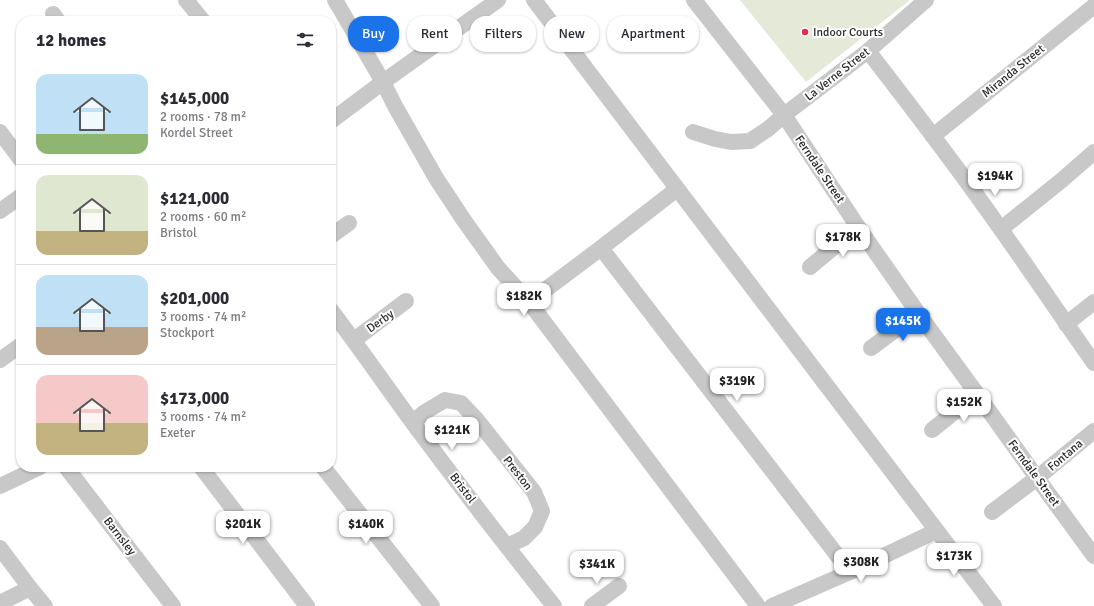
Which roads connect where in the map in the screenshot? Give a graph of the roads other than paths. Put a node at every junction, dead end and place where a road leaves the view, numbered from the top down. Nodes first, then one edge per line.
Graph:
1 (186, 0) edge
2 (335, 0) edge
3 (498, 0) edge
4 (534, 0) edge
5 (694, 0) edge
6 (926, 0) edge
7 (1092, 0) edge
8 (1094, 6) edge
9 (199, 16) edge
10 (868, 51) junction
11 (383, 82) junction
12 (784, 115) junction
13 (336, 117) edge
14 (0, 132) edge
15 (693, 132) dead end
16 (933, 136) junction
17 (1094, 152) edge
18 (16, 153) edge
19 (677, 189) junction
20 (16, 200) edge
21 (0, 211) edge
22 (349, 223) dead end
23 (858, 227) junction
24 (1000, 229) junction
25 (336, 232) edge
26 (601, 248) junction
27 (810, 267) dead end
28 (406, 301) dead end
29 (529, 302) junction
30 (1094, 302) edge
31 (918, 313) junction
32 (336, 317) edge
33 (1066, 324) junction
34 (354, 340) junction
35 (871, 348) dead end
36 (16, 349) edge
37 (0, 360) edge
38 (1094, 363) edge
39 (978, 394) junction
40 (413, 422) junction
41 (932, 430) dead end
42 (1094, 431) edge
43 (29, 472) edge
44 (70, 472) edge
45 (205, 472) edge
46 (327, 472) edge
47 (1037, 478) junction
48 (0, 486) edge
49 (992, 512) dead end
50 (936, 531) junction
51 (507, 546) junction
52 (0, 548) edge
53 (1094, 556) edge
54 (850, 572) junction
55 (619, 586) dead end
56 (30, 588) junction
57 (0, 603) edge
58 (45, 606) edge
59 (173, 606) edge
60 (307, 606) edge
61 (432, 606) edge
62 (554, 606) edge
63 (592, 606) edge
64 (758, 606) edge
65 (772, 606) edge
66 (994, 606) edge

1 - 9 street
2 - 11 street
3 - 11 street
4 - 19 street
5 - 12 street, Ferndale Street
6 - 10 street, La Verne Street
7 - 8 street
8 - 16 street, Miranda Street
10 - 12 street, La Verne Street
10 - 16 street
11 - 13 street
11 - 29 street
12 - 15 street, La Verne Street
12 - 23 street, Ferndale Street
14 - 18 street
16 - 24 street
17 - 24 street
19 - 26 street
19 - 50 street
20 - 21 street
22 - 25 street
23 - 27 street
23 - 31 street, Ferndale Street
24 - 33 street
26 - 29 street
26 - 54 street
28 - 34 street, Derby
29 - 64 street
30 - 33 street
31 - 35 street
31 - 39 street, Ferndale Street
32 - 34 street, Bristol
33 - 38 street
34 - 40 street, Bristol
36 - 37 street
39 - 41 street
39 - 47 street, Ferndale Street
40 - 51 street, Bristol
40 - 51 street, Preston
42 - 47 street, Fontana
43 - 48 street
44 - 59 street, Barnsley
45 - 60 street
46 - 61 street
47 - 49 street, Fontana
47 - 53 street, Ferndale Street
50 - 54 street
50 - 66 street
51 - 62 street, Bristol
52 - 56 street
54 - 65 street
55 - 63 street
56 - 57 street
56 - 58 street

